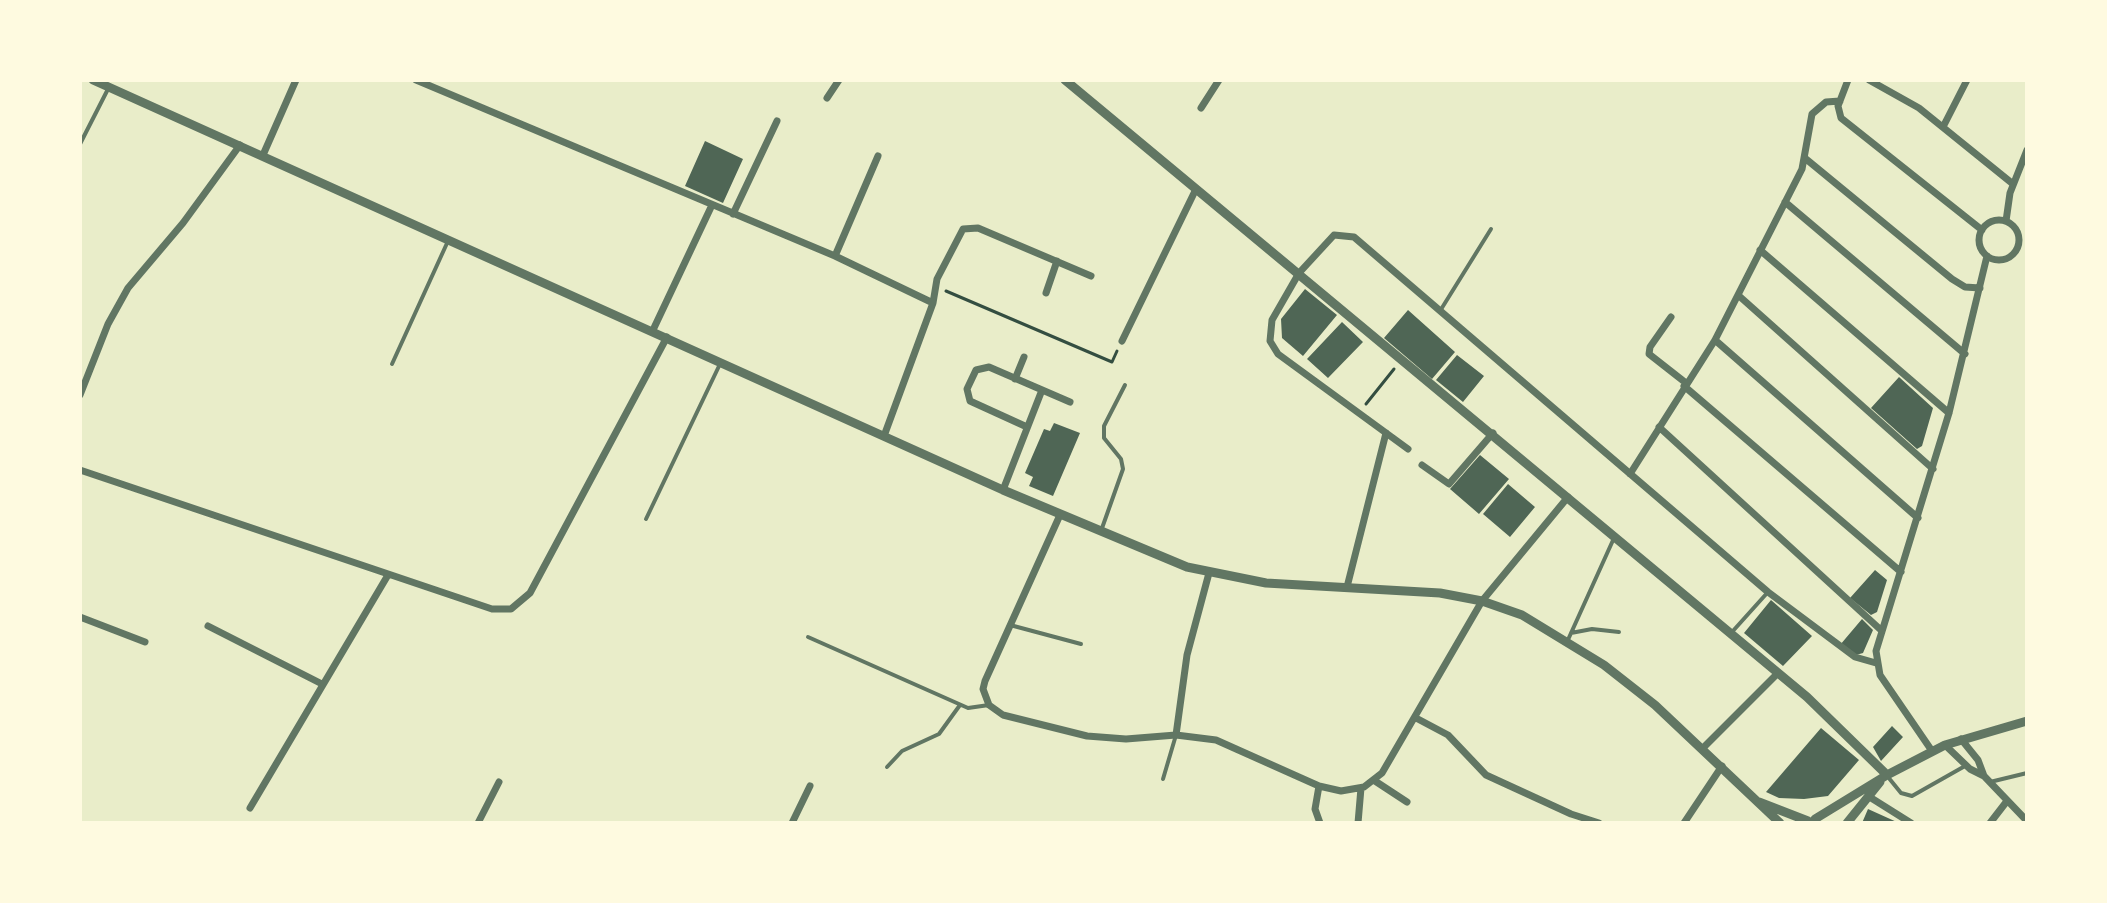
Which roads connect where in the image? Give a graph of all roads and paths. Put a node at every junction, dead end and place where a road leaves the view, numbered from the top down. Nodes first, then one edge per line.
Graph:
1 (93, 80) edge
2 (296, 80) edge
3 (416, 80) edge
4 (839, 80) edge
5 (1065, 80) edge
6 (1219, 80) edge
7 (1848, 80) edge
8 (1869, 80) edge
9 (1967, 80) edge
10 (436, 84) edge
11 (109, 87) junction
12 (827, 98) dead end
13 (1840, 101) junction
14 (1201, 108) dead end
15 (777, 121) dead end
16 (1943, 127) junction
17 (80, 144) edge
18 (240, 145) junction
19 (2027, 150) edge
20 (263, 155) junction
21 (878, 156) dead end
22 (1806, 159) junction
23 (2013, 184) junction
24 (1196, 189) junction
25 (1785, 202) junction
26 (712, 205) junction
27 (733, 214) junction
28 (2006, 221) junction
29 (1491, 229) dead end
30 (1982, 230) junction
31 (449, 239) junction
32 (2018, 248) junction
33 (1760, 250) junction
34 (835, 256) junction
35 (1987, 256) junction
36 (2027, 256) edge
37 (1057, 261) junction
38 (1299, 273) junction
39 (1091, 276) dead end
40 (935, 286) junction
41 (1980, 288) junction
42 (1046, 293) dead end
43 (1738, 295) junction
44 (933, 303) junction
45 (1440, 311) junction
46 (1671, 317) dead end
47 (653, 330) junction
48 (667, 337) junction
49 (1715, 340) junction
50 (1122, 341) joint
51 (1965, 354) junction
52 (1024, 357) dead end
53 (1403, 359) junction
54 (721, 362) junction
55 (392, 364) dead end
56 (1015, 379) junction
57 (1125, 385) dead end
58 (1685, 385) junction
59 (1042, 390) junction
60 (80, 395) edge
61 (1070, 402) dead end
62 (1359, 413) junction
63 (1949, 413) junction
64 (1027, 427) junction
65 (1659, 427) junction
66 (1386, 433) junction
67 (1493, 433) junction
68 (884, 436) junction
69 (1408, 449) dead end
70 (1422, 465) dead end
71 (1933, 469) junction
72 (80, 470) edge
73 (1630, 474) junction
74 (1003, 490) junction
75 (1569, 496) junction
76 (1060, 515) junction
77 (1918, 518) junction
78 (646, 519) dead end
79 (1100, 532) junction
80 (1615, 536) junction
81 (1901, 572) junction
82 (1209, 573) junction
83 (388, 575) junction
84 (1347, 587) junction
85 (1768, 592) junction
86 (1482, 601) junction
87 (80, 617) edge
88 (1010, 625) junction
89 (208, 626) dead end
90 (1882, 631) junction
91 (1619, 632) dead end
92 (1731, 634) junction
93 (808, 637) dead end
94 (1569, 637) junction
95 (145, 642) dead end
96 (1081, 644) dead end
97 (1876, 663) junction
98 (1778, 673) junction
99 (322, 684) junction
100 (960, 705) junction
101 (989, 705) junction
102 (1416, 718) junction
103 (2027, 721) edge
104 (1176, 735) junction
105 (1961, 739) junction
106 (1945, 745) junction
107 (1703, 748) junction
108 (1932, 751) junction
109 (1722, 766) junction
110 (1965, 766) junction
111 (887, 767) dead end
112 (2027, 773) edge
113 (1887, 775) junction
114 (1163, 779) dead end
115 (1987, 779) junction
116 (1375, 781) junction
117 (499, 782) dead end
118 (810, 786) dead end
119 (1319, 786) junction
120 (1361, 788) junction
121 (1868, 796) junction
122 (1752, 799) junction
123 (2007, 801) junction
124 (1407, 802) dead end
125 (250, 808) dead end
126 (2026, 817) edge
127 (1809, 821) edge
128 (478, 823) edge
129 (792, 823) edge
130 (1320, 823) edge
131 (1358, 823) edge
132 (1599, 823) edge
133 (1684, 823) edge
134 (1780, 823) edge
135 (1830, 823) edge
136 (1847, 823) edge
137 (1911, 823) edge
138 (1990, 823) edge

1 - 11 street
2 - 20 street
3 - 10 street
4 - 12 street
5 - 24 street
6 - 14 street
7 - 13 street
8 - 16 street
9 - 16 street
10 - 26 street
11 - 17 lane
11 - 18 street
13 - 22 street
13 - 30 street
15 - 27 street
16 - 23 street
18 - 20 street
18 - 60 street
19 - 23 street
20 - 31 street
21 - 34 street
22 - 25 street
22 - 41 street
23 - 28 street
24 - 38 street
24 - 50 street
25 - 33 street
25 - 51 street
26 - 27 street
26 - 47 street
27 - 34 street
28 - 30 street
28 - 32 street
29 - 45 lane
30 - 35 street
31 - 47 street
31 - 55 lane
32 - 35 street
32 - 36 street
33 - 43 street
33 - 63 street
34 - 44 street
35 - 41 street
37 - 39 street
37 - 40 street
37 - 42 street
38 - 45 street
38 - 53 street
38 - 62 street
40 - 44 street
40 - 50 path
41 - 51 street
43 - 49 street
43 - 71 street
44 - 68 street
45 - 73 street
46 - 58 street
47 - 48 street
48 - 54 street
48 - 83 street
49 - 58 street
49 - 77 street
51 - 63 street
52 - 56 street
53 - 62 path
53 - 67 street
54 - 68 street
54 - 78 lane
56 - 59 street
56 - 64 street
57 - 79 lane
58 - 65 street
58 - 81 street
59 - 61 street
59 - 64 street
62 - 66 street
63 - 71 street
64 - 74 street
65 - 73 street
65 - 90 street
66 - 69 street
66 - 84 street
67 - 70 street
67 - 75 street
68 - 74 street
71 - 77 street
72 - 83 street
73 - 85 street
74 - 76 street
75 - 80 street
75 - 86 street
76 - 79 street
76 - 88 street
77 - 81 street
79 - 82 street
80 - 92 street
80 - 94 lane
81 - 90 street
82 - 84 street
82 - 104 street
83 - 99 street
84 - 86 street
85 - 92 lane
85 - 97 street
86 - 94 street
86 - 102 street
87 - 95 street
88 - 96 lane
88 - 101 street
89 - 99 street
90 - 97 street
91 - 94 lane
92 - 98 street
93 - 100 lane
94 - 107 street
97 - 108 street
98 - 107 street
98 - 113 street
99 - 125 street
100 - 101 lane
100 - 111 lane
101 - 104 street
102 - 116 street
102 - 132 street
103 - 105 street
104 - 114 lane
104 - 119 street
105 - 106 street
105 - 115 street
106 - 108 street
106 - 110 street
107 - 109 street
108 - 113 street
109 - 122 street
109 - 133 street
110 - 113 lane
110 - 115 street
112 - 115 lane
113 - 121 street
113 - 127 street
115 - 123 street
116 - 120 street
116 - 124 street
117 - 128 street
118 - 129 street
119 - 120 street
119 - 130 street
120 - 131 street
121 - 136 street
121 - 137 street
122 - 127 street
122 - 134 street
123 - 126 street
123 - 138 street
127 - 135 street

